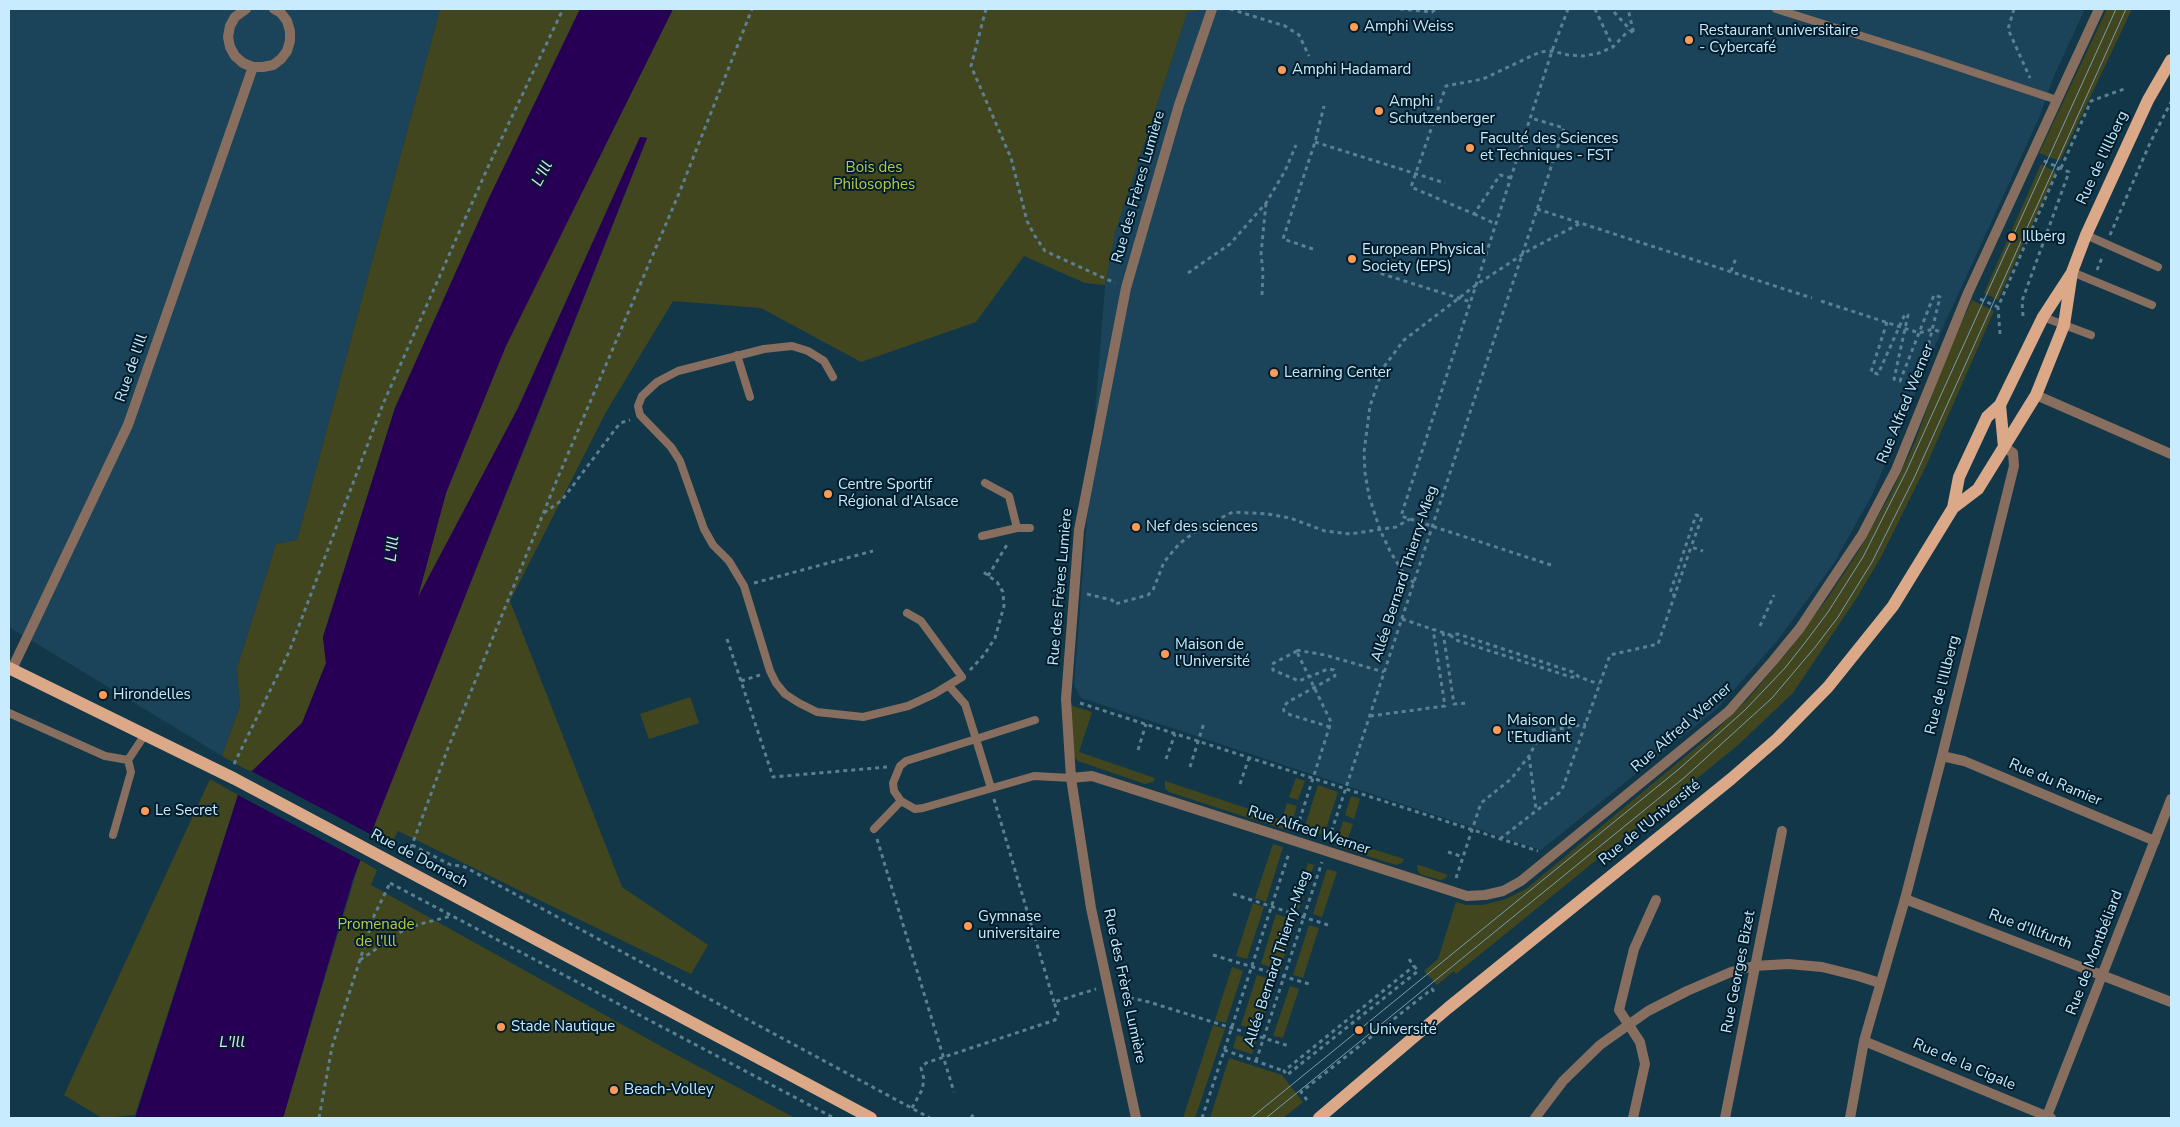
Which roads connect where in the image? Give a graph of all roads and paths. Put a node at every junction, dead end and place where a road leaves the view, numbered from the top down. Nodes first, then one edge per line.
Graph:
1 (246, 9) edge
2 (274, 9) edge
3 (563, 9) edge
4 (752, 9) edge
5 (986, 9) edge
6 (1212, 9) edge
7 (1230, 9) edge
8 (1400, 9) edge
9 (1436, 9) edge
10 (1568, 9) edge
11 (1595, 9) edge
12 (1628, 9) edge
13 (1776, 9) edge
14 (2014, 9) edge
15 (2099, 9) edge
16 (1614, 12) dead end
17 (1629, 30) junction
18 (1613, 47) junction
19 (1552, 51) junction
20 (1309, 56) dead end
21 (2171, 60) edge
22 (253, 67) junction
23 (2032, 83) dead end
24 (2124, 89) dead end
25 (2057, 100) junction
26 (2171, 102) edge
27 (1324, 106) dead end
28 (1531, 118) junction
29 (1315, 142) junction
30 (1296, 145) dead end
31 (2037, 157) dead end
32 (2060, 168) junction
33 (1416, 174) junction
34 (1511, 178) junction
35 (1445, 183) dead end
36 (1266, 203) junction
37 (1537, 209) junction
38 (1474, 214) junction
39 (1581, 223) junction
40 (1496, 224) junction
41 (2086, 234) junction
42 (2106, 244) junction
43 (1313, 249) dead end
44 (1522, 255) junction
45 (1736, 258) dead end
46 (2158, 266) dead end
47 (1373, 271) dead end
48 (1731, 272) junction
49 (2072, 272) junction
50 (1188, 273) dead end
51 (2090, 280) junction
52 (1476, 285) junction
53 (1126, 288) junction
54 (1262, 294) dead end
55 (1976, 297) dead end
56 (1459, 298) junction
57 (1812, 298) dead end
58 (1821, 301) dead end
59 (1471, 302) junction
60 (2152, 305) dead end
61 (1998, 307) junction
62 (2023, 316) dead end
63 (2043, 317) junction
64 (1887, 322) junction
65 (1899, 326) junction
66 (2064, 326) junction
67 (1905, 328) junction
68 (1932, 329) junction
69 (1939, 332) dead end
70 (1919, 333) junction
71 (2000, 334) dead end
72 (2091, 336) dead end
73 (1936, 350) dead end
74 (737, 355) junction
75 (833, 377) dead end
76 (2036, 395) junction
77 (750, 397) dead end
78 (2000, 404) junction
79 (640, 415) junction
80 (2004, 447) junction
81 (2171, 454) edge
82 (985, 483) dead end
83 (1953, 508) junction
84 (544, 513) junction
85 (1410, 519) junction
86 (1432, 526) junction
87 (1017, 528) junction
88 (1030, 528) dead end
89 (1380, 530) junction
90 (982, 536) dead end
91 (1692, 547) junction
92 (873, 551) dead end
93 (1703, 551) dead end
94 (999, 556) dead end
95 (1552, 565) dead end
96 (982, 572) dead end
97 (988, 576) junction
98 (1414, 583) junction
99 (744, 586) junction
100 (1074, 592) junction
101 (1774, 595) dead end
102 (1676, 596) junction
103 (907, 613) dead end
104 (1402, 619) junction
105 (1760, 626) dead end
106 (1433, 629) junction
107 (1443, 632) junction
108 (1450, 635) junction
109 (727, 638) dead end
110 (1296, 651) junction
111 (770, 671) junction
112 (10, 672) edge
113 (1384, 672) junction
114 (962, 677) junction
115 (1579, 677) junction
116 (1309, 678) junction
117 (741, 681) junction
118 (1599, 684) junction
119 (949, 686) junction
120 (1314, 688) junction
121 (1066, 699) junction
122 (1469, 702) dead end
123 (9, 714) edge
124 (1370, 716) junction
125 (1036, 720) dead end
126 (1204, 723) dead end
127 (1146, 724) junction
128 (1586, 724) junction
129 (1330, 727) junction
130 (146, 733) junction
131 (1175, 734) junction
132 (976, 739) junction
133 (1198, 741) junction
134 (1138, 750) dead end
135 (1530, 756) junction
136 (1942, 756) junction
137 (1249, 758) junction
138 (128, 760) junction
139 (1166, 760) dead end
140 (234, 765) dead end
141 (900, 766) junction
142 (1190, 767) dead end
143 (1072, 778) junction
144 (1313, 778) junction
145 (1240, 784) dead end
146 (991, 788) junction
147 (1346, 788) junction
148 (2171, 800) edge
149 (901, 802) junction
150 (1536, 810) junction
151 (874, 829) joint
152 (1472, 831) junction
153 (1782, 831) dead end
154 (113, 835) dead end
155 (1499, 840) junction
156 (1293, 841) junction
157 (2155, 841) junction
158 (412, 845) junction
159 (1325, 851) junction
160 (1448, 852) dead end
161 (1541, 852) dead end
162 (403, 857) dead end
163 (1463, 857) junction
164 (1451, 892) junction
165 (1233, 894) dead end
166 (1905, 899) junction
167 (1656, 900) dead end
168 (1271, 906) junction
169 (451, 916) junction
170 (1304, 917) junction
171 (1328, 925) dead end
172 (1213, 955) dead end
173 (359, 960) junction
174 (1409, 960) dead end
175 (1252, 966) junction
176 (1754, 966) junction
177 (2103, 975) junction
178 (1284, 976) junction
179 (1309, 984) dead end
180 (1880, 984) junction
181 (1436, 994) dead end
182 (1111, 997) junction
183 (1054, 1002) junction
184 (2171, 1002) edge
185 (1629, 1025) junction
186 (1231, 1028) junction
187 (1263, 1039) junction
188 (1864, 1041) junction
189 (1289, 1046) dead end
190 (1224, 1050) junction
191 (942, 1057) junction
192 (1256, 1060) junction
193 (954, 1092) dead end
194 (1307, 1100) dead end
195 (912, 1108) junction
196 (975, 1112) dead end
197 (2049, 1117) edge
198 (319, 1118) edge
199 (834, 1118) edge
200 (871, 1118) edge
201 (930, 1118) edge
202 (971, 1118) edge
203 (1136, 1118) edge
204 (1202, 1118) edge
205 (1319, 1118) edge
206 (1535, 1118) edge
207 (1633, 1118) edge
208 (1725, 1118) edge
209 (1850, 1118) edge

1 - 22 street
2 - 22 street
3 - 140 path
4 - 84 path
5 - 53 path
6 - 53 street, Rue des Frères Lumière
7 - 20 path
8 - 9 path
10 - 19 path
11 - 18 path
12 - 17 path
13 - 25 lane
14 - 23 path
15 - 25 street, Rue Alfred Werner
16 - 17 path
17 - 18 path
18 - 19 path
19 - 28 path
19 - 33 path
21 - 41 main road, Rue de l'Illberg
22 - 112 street, Rue de l'Ill
24 - 32 path
25 - 164 street, Rue Alfred Werner
26 - 42 path
27 - 29 path
28 - 34 path
28 - 37 path, Allée Bernard Thierry-Mieg
29 - 33 path
29 - 43 path
30 - 36 path
31 - 32 path
32 - 61 path
32 - 62 path
33 - 35 path
33 - 38 path
34 - 38 path
34 - 40 path
36 - 50 path
36 - 54 path
37 - 39 path
37 - 44 path, Allée Bernard Thierry-Mieg
38 - 40 path
39 - 44 path
39 - 48 path
40 - 52 path
41 - 42 lane
41 - 49 main road, Rue de l'Illberg
42 - 46 lane
42 - 51 path
44 - 52 path
44 - 86 path, Allée Bernard Thierry-Mieg
45 - 48 path
47 - 56 path
48 - 57 path
49 - 51 lane
49 - 63 main road, Rue de l'Illberg
49 - 66 main road, Rue de l'Illberg
51 - 60 lane
52 - 56 path
52 - 59 path
53 - 100 street, Rue des Frères Lumière
55 - 61 path
56 - 59 path
56 - 89 path
58 - 64 path
59 - 85 path
61 - 71 path
63 - 66 lane
63 - 78 main road, Rue de l'Illberg
64 - 65 path
64 - 65 path
65 - 67 path
65 - 67 path
66 - 72 lane
66 - 76 main road, Rue de l'Illberg
67 - 70 path
67 - 70 path
68 - 69 path
68 - 70 path
68 - 70 path
68 - 73 path
74 - 75 lane
74 - 77 lane
74 - 79 lane
76 - 80 main road, Rue de l'Illberg
76 - 81 street
78 - 80 main road
78 - 83 main road, Rue de l'Université
79 - 84 path
79 - 99 lane
80 - 83 main road, Rue de l'Université
80 - 136 street, Rue de l'Illberg
82 - 87 lane
83 - 205 main road, Rue de l'Université
84 - 158 path
85 - 86 path
85 - 89 path
86 - 95 path
86 - 98 path, Allée Bernard Thierry-Mieg
87 - 88 lane
87 - 90 lane
89 - 98 path
89 - 100 path
91 - 93 path
91 - 102 path
91 - 102 path
92 - 99 path
94 - 97 path
96 - 97 path
97 - 114 path
98 - 104 path, Allée Bernard Thierry-Mieg
99 - 111 lane
100 - 121 street, Rue des Frères Lumière
101 - 105 path
102 - 118 path
103 - 114 lane
104 - 106 path
104 - 113 path, Allée Bernard Thierry-Mieg
106 - 107 path
106 - 124 path
107 - 108 path
107 - 122 path
108 - 115 path
108 - 115 path
109 - 117 path
110 - 113 path
110 - 116 path
110 - 116 path
111 - 117 path
111 - 119 lane
112 - 130 main road, Rue de Dornach
113 - 124 path, Allée Bernard Thierry-Mieg
114 - 119 lane
115 - 118 path
116 - 120 path
116 - 120 path
117 - 141 path
118 - 128 path
119 - 132 lane
120 - 129 path
120 - 129 path
121 - 127 path
121 - 143 street, Rue des Frères Lumière
123 - 138 lane
124 - 147 path, Allée Bernard Thierry-Mieg
125 - 132 lane
126 - 133 path
127 - 131 path
127 - 134 path
128 - 135 path
128 - 150 path
129 - 144 path
130 - 138 lane
130 - 200 main road, Rue de Dornach
131 - 133 path
131 - 139 path
132 - 141 lane
132 - 146 lane
133 - 137 path
133 - 142 path
135 - 150 path
135 - 152 path
136 - 157 street, Rue du Ramier
136 - 166 street, Rue de l'Illberg
137 - 144 path
137 - 145 path
138 - 154 lane
141 - 149 lane
143 - 146 lane
143 - 156 street, Rue Alfred Werner
143 - 182 street, Rue des Frères Lumière
144 - 147 path
144 - 156 path
146 - 149 lane
146 - 183 path
147 - 152 path
147 - 159 path, Allée Bernard Thierry-Mieg
148 - 157 street, Rue de Montbéliard
149 - 151 lane
150 - 155 path
151 - 191 path
152 - 155 path
152 - 163 path
153 - 176 street, Rue Georges Bizet
155 - 161 path
156 - 159 street, Rue Alfred Werner
156 - 168 path
157 - 177 street, Rue de Montbéliard
158 - 162 path
158 - 195 path
159 - 164 street, Rue Alfred Werner
159 - 170 path, Allée Bernard Thierry-Mieg
160 - 163 path
163 - 164 path
165 - 168 path
166 - 177 street, Rue d'Illfurth
166 - 180 street, Rue de l'Illberg
167 - 185 street
168 - 170 path
168 - 175 path
169 - 173 path
169 - 173 path
169 - 199 path
170 - 171 path
170 - 178 path, Allée Bernard Thierry-Mieg
172 - 175 path
173 - 198 path
174 - 192 path
175 - 178 path
175 - 186 path
176 - 180 street
176 - 185 street
176 - 208 street, Rue Georges Bizet
177 - 184 street, Rue d'Illfurth
177 - 197 street, Rue de Montbéliard
178 - 179 path
178 - 187 path, Allée Bernard Thierry-Mieg
180 - 188 street, Rue de l'Illberg
181 - 194 path
182 - 183 path
182 - 186 path
182 - 203 street, Rue des Frères Lumière
183 - 191 path
185 - 206 street
185 - 207 street
186 - 187 path
186 - 190 path
187 - 189 path
187 - 192 path, Allée Bernard Thierry-Mieg
188 - 197 street, Rue de la Cigale
188 - 209 street, Rue de l'Illberg
190 - 192 path
190 - 204 path
191 - 193 path
191 - 195 path
195 - 201 path
196 - 202 path

